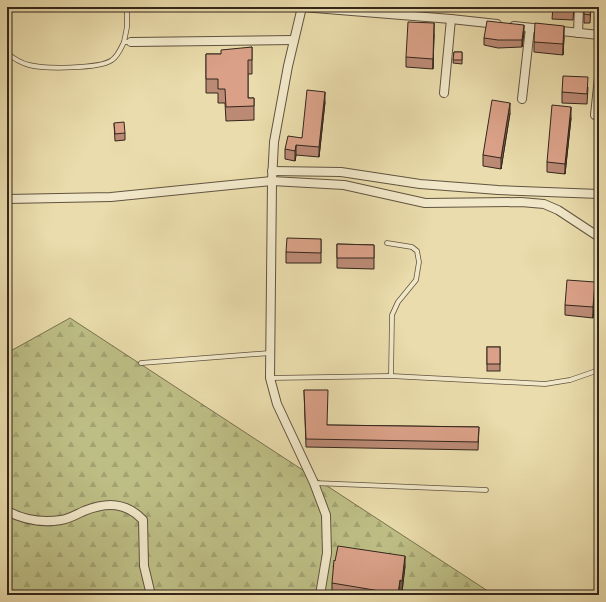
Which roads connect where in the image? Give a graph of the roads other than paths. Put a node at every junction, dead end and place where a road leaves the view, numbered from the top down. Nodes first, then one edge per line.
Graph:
1 (127, 7) edge
2 (302, 7) edge
3 (579, 7) edge
4 (451, 19) junction
5 (530, 28) junction
6 (578, 33) junction
7 (599, 35) edge
8 (294, 40) junction
9 (127, 42) junction
10 (7, 52) edge
11 (599, 77) edge
12 (444, 93) dead end
13 (522, 99) dead end
14 (595, 115) dead end
15 (272, 171) junction
16 (272, 181) junction
17 (599, 194) edge
18 (7, 199) edge
19 (599, 237) edge
20 (387, 243) dead end
21 (270, 353) junction
22 (141, 363) dead end
23 (599, 370) edge
24 (391, 376) junction
25 (270, 378) junction
26 (314, 483) junction
27 (486, 490) dead end
28 (7, 512) edge
29 (151, 595) edge
30 (320, 595) edge

1 - 9 lane
2 - 4 street
2 - 8 street
3 - 6 street
4 - 5 street
4 - 12 street
5 - 6 street
5 - 13 street
6 - 7 street
8 - 9 street
8 - 15 street
9 - 10 lane
11 - 14 street
15 - 16 street
15 - 17 street
16 - 18 street
16 - 19 street
16 - 21 street
20 - 24 lane
21 - 22 lane
21 - 25 street
23 - 24 lane
24 - 25 lane
25 - 26 street
26 - 27 lane
26 - 30 street
28 - 29 street

